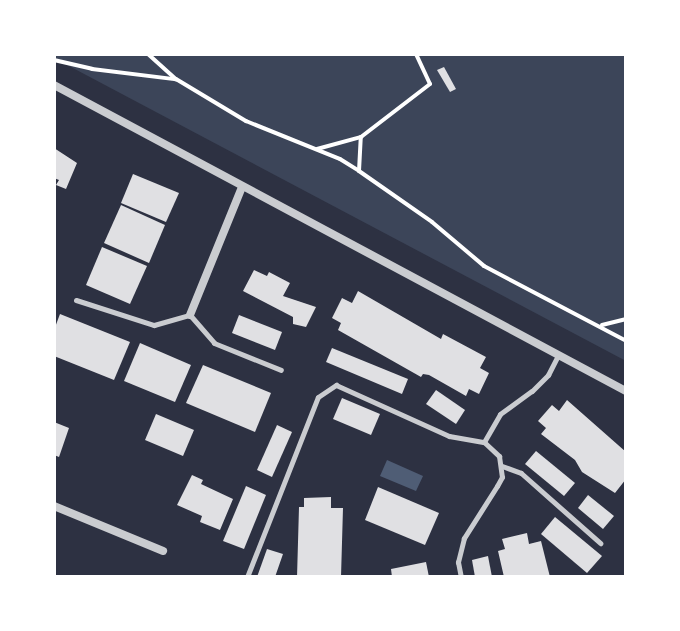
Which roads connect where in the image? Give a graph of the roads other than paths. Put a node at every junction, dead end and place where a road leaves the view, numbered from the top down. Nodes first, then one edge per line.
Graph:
1 (54, 85) edge
2 (242, 187) junction
3 (76, 300) dead end
4 (190, 315) junction
5 (558, 354) junction
6 (281, 370) dead end
7 (626, 391) edge
8 (484, 442) junction
9 (502, 466) junction
10 (54, 506) edge
11 (600, 543) dead end
12 (163, 551) dead end
13 (247, 577) edge
14 (461, 577) edge

1 - 2 street
2 - 4 street
2 - 5 street
3 - 4 lane
4 - 6 lane
5 - 7 street
5 - 8 lane
8 - 9 lane
8 - 13 lane
9 - 11 lane
9 - 14 lane
10 - 12 street

